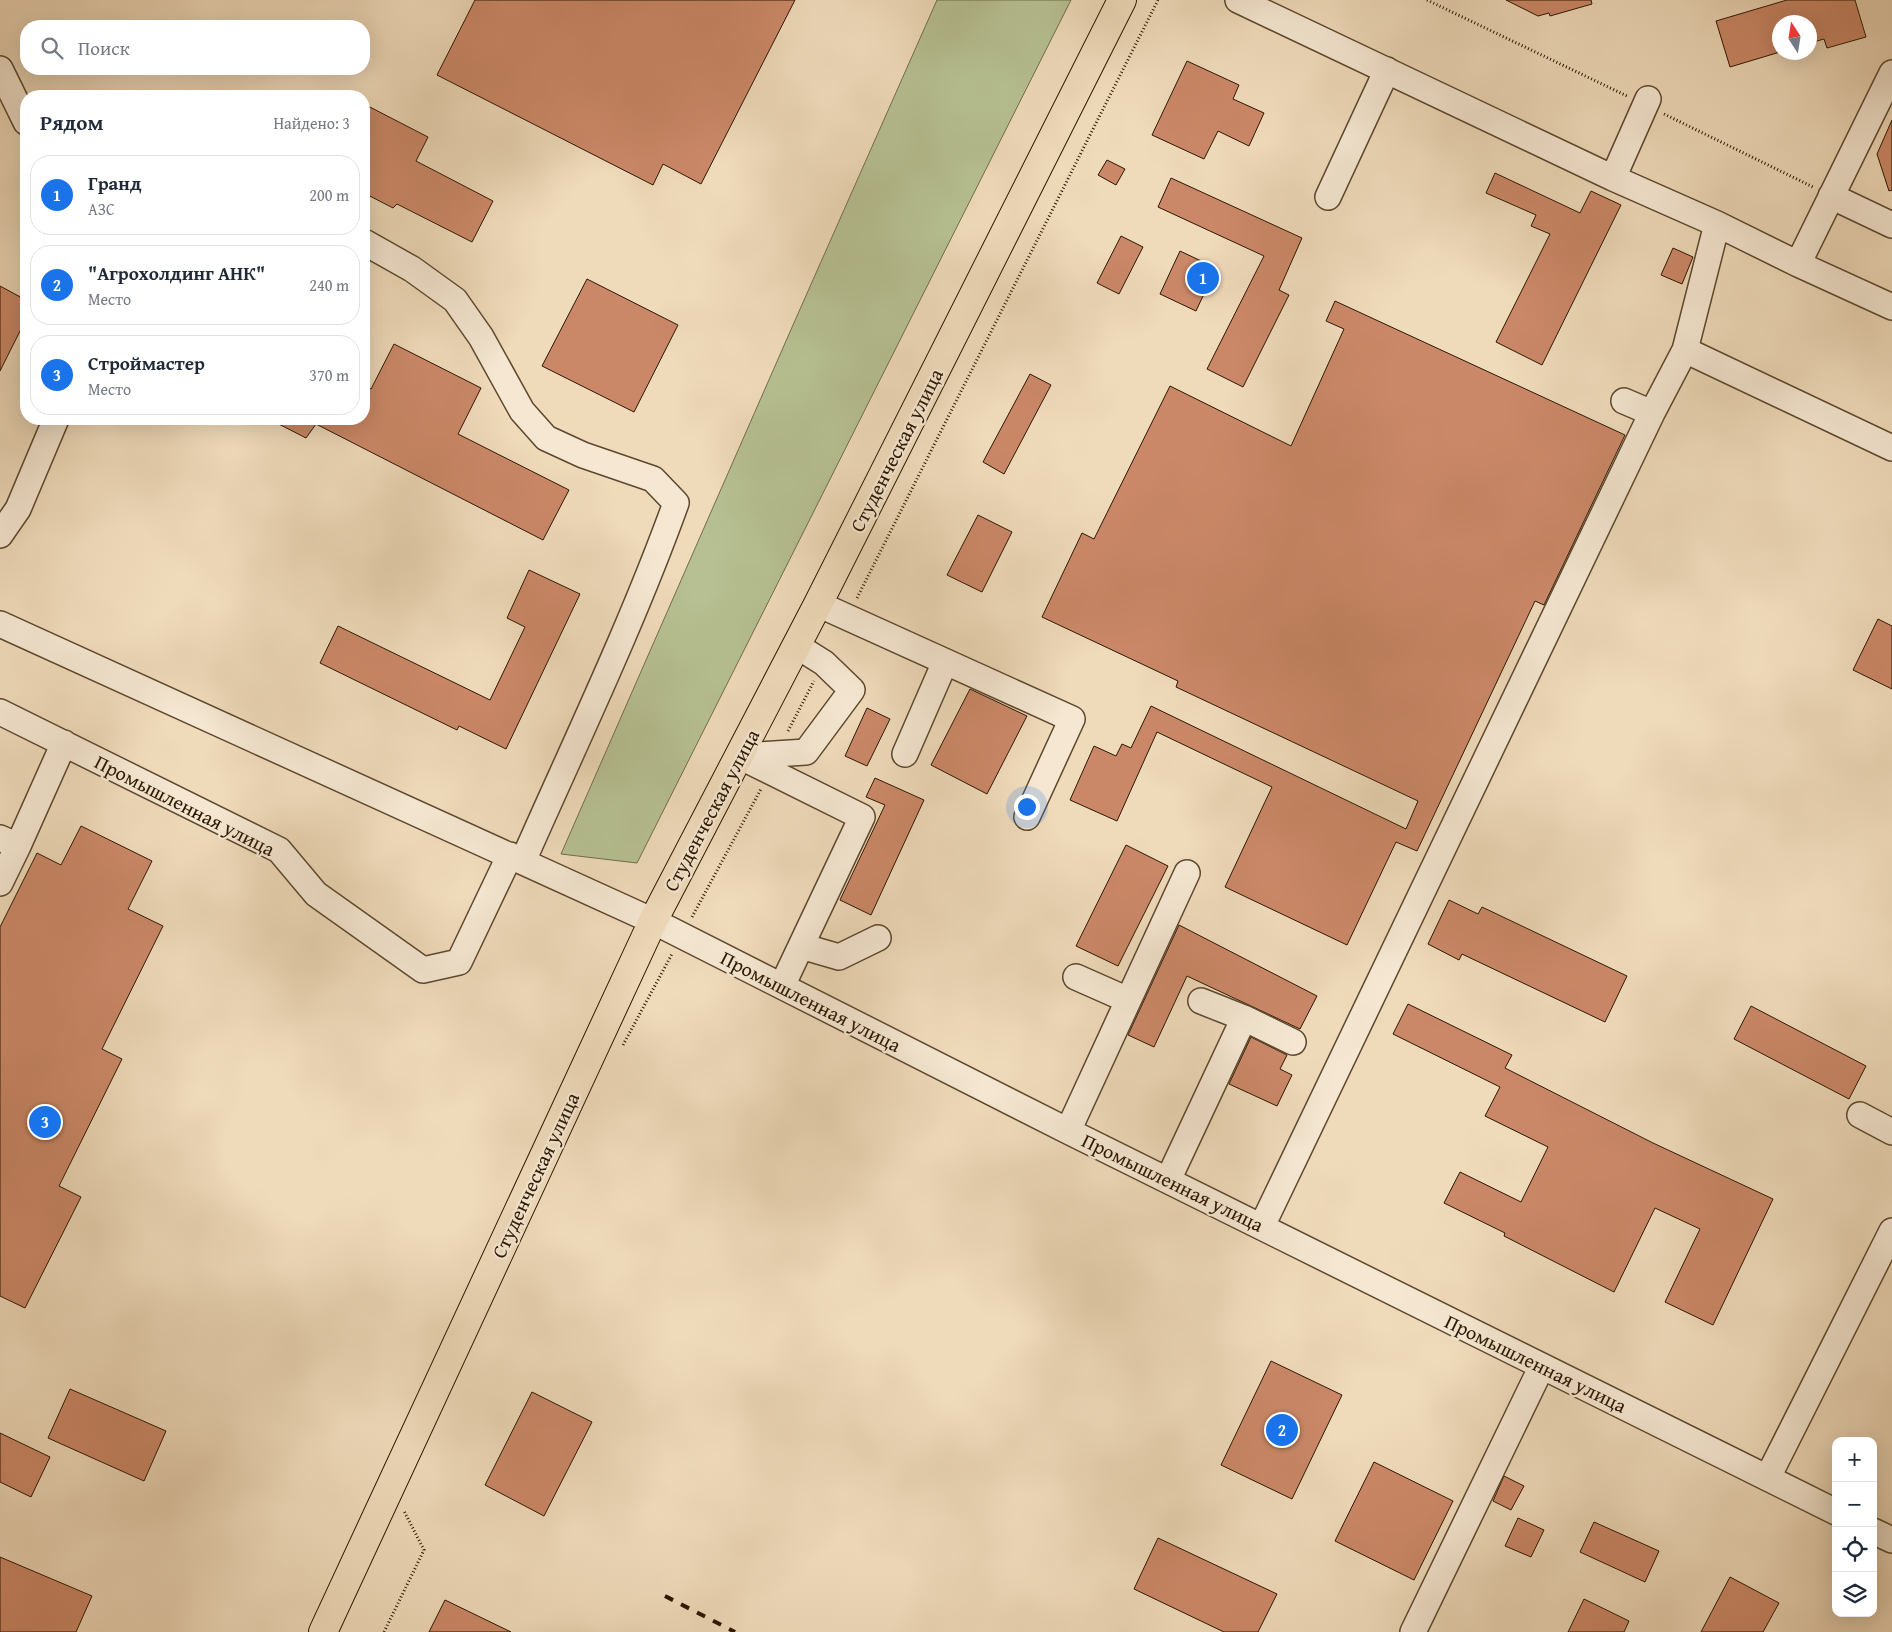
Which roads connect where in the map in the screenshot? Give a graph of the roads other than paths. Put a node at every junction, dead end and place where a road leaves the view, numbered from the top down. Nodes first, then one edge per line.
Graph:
1 (1122, 0) edge
2 (1238, 0) edge
3 (0, 69) edge
4 (1387, 70) junction
5 (1892, 73) edge
6 (1648, 99) dead end
7 (20, 110) edge
8 (1613, 178) junction
9 (1831, 196) junction
10 (1328, 197) dead end
11 (1716, 224) junction
12 (1892, 225) edge
13 (370, 245) edge
14 (1798, 264) junction
15 (1892, 307) edge
16 (1685, 350) junction
17 (1624, 401) dead end
18 (1652, 413) junction
19 (53, 425) edge
20 (1892, 448) edge
21 (0, 535) edge
22 (818, 604) junction
23 (0, 624) edge
24 (796, 646) junction
25 (945, 662) junction
26 (0, 712) edge
27 (64, 743) junction
28 (905, 754) dead end
29 (739, 756) junction
30 (774, 763) junction
31 (1028, 817) dead end
32 (9, 842) edge
33 (516, 858) junction
34 (1186, 873) dead end
35 (0, 883) edge
36 (653, 921) junction
37 (878, 938) dead end
38 (801, 946) junction
39 (1076, 977) dead end
40 (782, 986) junction
41 (1128, 1000) junction
42 (1201, 1001) dead end
43 (1244, 1018) junction
44 (1293, 1042) dead end
45 (1860, 1115) dead end
46 (1068, 1131) junction
47 (1892, 1132) edge
48 (1168, 1180) junction
49 (1262, 1226) junction
50 (1892, 1231) edge
51 (1542, 1366) junction
52 (1768, 1477) junction
53 (1832, 1510) edge
54 (1877, 1533) edge
55 (1892, 1540) edge
56 (323, 1632) edge
57 (1413, 1632) edge

1 - 22 main road, Студенческая улица
2 - 4 street
3 - 7 street
4 - 8 street
4 - 10 street
5 - 9 street
6 - 8 street
8 - 11 street
9 - 12 street
9 - 14 street
11 - 14 street
11 - 16 street
13 - 33 street
14 - 15 street
16 - 18 street
16 - 20 street
17 - 18 street
18 - 49 street
19 - 21 street
22 - 24 main road, Студенческая улица
22 - 25 street
23 - 33 street, Промышленная улица
24 - 29 main road, Студенческая улица
24 - 30 street
25 - 28 street
25 - 31 street
26 - 27 street, Промышленная улица
27 - 32 street
27 - 33 street, Промышленная улица
29 - 30 street
29 - 36 main road, Студенческая улица
30 - 38 street
32 - 35 street
33 - 36 street, Промышленная улица
34 - 41 street
36 - 40 street, Промышленная улица
36 - 56 main road, Студенческая улица
37 - 38 street
38 - 40 street
39 - 41 street
40 - 46 street, Промышленная улица
41 - 46 street
42 - 43 street
43 - 44 street
43 - 48 street
45 - 47 street
46 - 48 street, Промышленная улица
48 - 49 street, Промышленная улица
49 - 51 street, Промышленная улица
50 - 52 street
51 - 52 street, Промышленная улица
51 - 57 street
52 - 53 street, Промышленная улица
54 - 55 street

